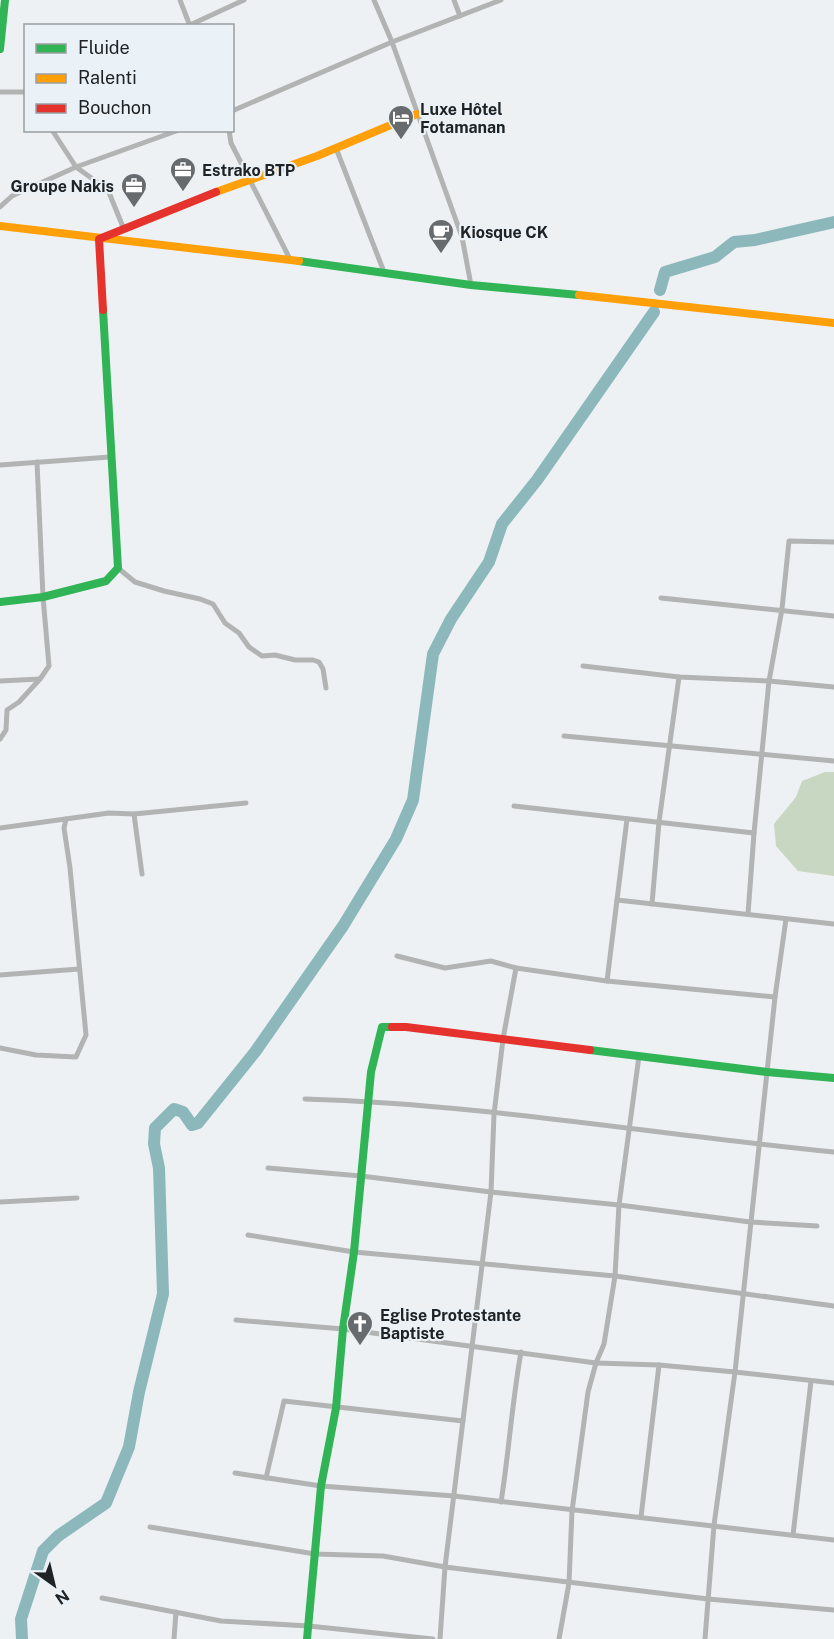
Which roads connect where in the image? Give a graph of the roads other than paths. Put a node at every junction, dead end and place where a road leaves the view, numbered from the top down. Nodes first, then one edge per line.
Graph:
1 (5, 0) edge
2 (180, 0) edge
3 (244, 0) edge
4 (374, 0) edge
5 (454, 0) edge
6 (501, 0) edge
7 (460, 16) junction
8 (190, 24) edge
9 (192, 24) edge
10 (392, 42) junction
11 (0, 49) edge
12 (0, 92) edge
13 (24, 92) edge
14 (234, 110) edge
15 (417, 114) junction
16 (53, 132) edge
17 (174, 132) edge
18 (229, 132) edge
19 (336, 148) junction
20 (76, 168) junction
21 (249, 179) junction
22 (0, 207) edge
23 (0, 226) edge
24 (123, 227) junction
25 (99, 239) junction
26 (291, 261) junction
27 (384, 273) junction
28 (471, 285) junction
29 (834, 323) edge
30 (110, 457) junction
31 (36, 462) junction
32 (0, 465) edge
33 (834, 542) edge
34 (118, 567) junction
35 (43, 597) junction
36 (661, 598) dead end
37 (0, 602) edge
38 (782, 609) junction
39 (834, 616) edge
40 (583, 666) dead end
41 (679, 678) junction
42 (40, 679) junction
43 (0, 681) edge
44 (769, 681) junction
45 (834, 687) edge
46 (326, 688) dead end
47 (564, 736) dead end
48 (0, 739) edge
49 (668, 746) junction
50 (762, 754) junction
51 (834, 761) edge
52 (246, 803) dead end
53 (514, 806) dead end
54 (134, 814) junction
55 (66, 819) junction
56 (627, 819) junction
57 (658, 822) junction
58 (0, 828) edge
59 (754, 833) junction
60 (142, 874) dead end
61 (617, 900) junction
62 (652, 904) junction
63 (748, 914) junction
64 (786, 919) junction
65 (834, 924) edge
66 (397, 956) dead end
67 (516, 968) junction
68 (80, 969) junction
69 (0, 975) edge
70 (607, 981) junction
71 (775, 997) junction
72 (502, 1039) junction
73 (0, 1048) edge
74 (639, 1056) junction
75 (767, 1072) junction
76 (834, 1078) edge
77 (304, 1100) dead end
78 (369, 1101) junction
79 (494, 1113) junction
80 (630, 1128) junction
81 (760, 1145) junction
82 (834, 1152) edge
83 (267, 1168) dead end
84 (361, 1176) junction
85 (491, 1192) junction
86 (77, 1198) dead end
87 (0, 1202) edge
88 (619, 1205) junction
89 (750, 1222) junction
90 (817, 1226) dead end
91 (248, 1235) dead end
92 (354, 1252) junction
93 (481, 1263) junction
94 (615, 1276) junction
95 (742, 1294) junction
96 (834, 1306) edge
97 (236, 1320) dead end
98 (343, 1329) junction
99 (473, 1345) junction
100 (521, 1352) junction
101 (596, 1363) junction
102 (659, 1365) junction
103 (735, 1372) junction
104 (811, 1381) junction
105 (834, 1383) edge
106 (336, 1408) junction
107 (463, 1421) junction
108 (235, 1473) dead end
109 (266, 1478) junction
110 (321, 1486) junction
111 (454, 1496) junction
112 (501, 1502) junction
113 (572, 1511) junction
114 (640, 1517) junction
115 (714, 1525) junction
116 (150, 1527) dead end
117 (793, 1535) junction
118 (834, 1540) edge
119 (315, 1554) junction
120 (445, 1567) junction
121 (569, 1583) junction
122 (102, 1598) dead end
123 (708, 1599) junction
124 (834, 1610) edge
125 (176, 1612) junction
126 (309, 1626) junction
127 (174, 1639) edge
128 (308, 1639) edge
129 (433, 1639) edge
130 (440, 1639) edge
131 (559, 1639) edge
132 (705, 1639) edge

1 - 11 street
2 - 8 street
3 - 9 street
4 - 10 street
5 - 7 street
6 - 7 street
7 - 10 street
10 - 14 street
10 - 15 street
12 - 13 street
15 - 19 street
15 - 28 street
16 - 20 street
17 - 20 street
18 - 21 street
19 - 21 street
19 - 27 street
20 - 22 street
20 - 24 street
21 - 24 street
21 - 26 street
23 - 25 street
24 - 25 street
25 - 26 street
25 - 30 street
26 - 27 street
27 - 28 street
28 - 29 street
30 - 31 street
30 - 34 street
31 - 32 street
31 - 35 street
33 - 38 street
34 - 35 street
34 - 46 street
35 - 37 street
35 - 42 street
36 - 38 street
38 - 39 street
38 - 44 street
40 - 41 street
41 - 44 street
41 - 49 street
42 - 43 street
42 - 48 street
44 - 45 street
44 - 50 street
47 - 49 street
49 - 50 street
49 - 57 street
50 - 51 street
50 - 59 street
52 - 54 street
53 - 56 street
54 - 55 street
54 - 60 street
55 - 58 street
55 - 68 street
56 - 57 street
56 - 61 street
57 - 59 street
57 - 62 street
59 - 63 street
61 - 62 street
61 - 70 street
62 - 63 street
63 - 64 street
64 - 65 street
64 - 71 street
66 - 67 street
67 - 70 street
67 - 72 street
68 - 69 street
68 - 73 street
70 - 71 street
71 - 75 street
72 - 74 street
72 - 78 street
72 - 79 street
74 - 75 street
74 - 80 street
75 - 76 street
75 - 81 street
77 - 78 street
78 - 79 street
78 - 84 street
79 - 80 street
79 - 85 street
80 - 81 street
80 - 88 street
81 - 82 street
81 - 89 street
83 - 84 street
84 - 85 street
84 - 92 street
85 - 88 street
85 - 93 street
86 - 87 street
88 - 89 street
88 - 94 street
89 - 90 street
89 - 95 street
91 - 92 street
92 - 93 street
92 - 98 street
93 - 94 street
93 - 99 street
94 - 95 street
94 - 101 street
95 - 96 street
95 - 103 street
97 - 98 street
98 - 99 street
98 - 106 street
99 - 100 street
99 - 107 street
100 - 101 street
100 - 112 street
101 - 102 street
101 - 113 street
102 - 103 street
102 - 114 street
103 - 104 street
103 - 115 street
104 - 105 street
104 - 117 street
106 - 107 street
106 - 109 street
106 - 110 street
107 - 111 street
108 - 109 street
109 - 110 street
110 - 111 street
110 - 119 street
111 - 112 street
111 - 120 street
112 - 113 street
113 - 114 street
113 - 121 street
114 - 115 street
115 - 117 street
115 - 123 street
116 - 119 street
117 - 118 street
119 - 120 street
119 - 126 street
120 - 121 street
120 - 130 street
121 - 123 street
121 - 131 street
122 - 125 street
123 - 124 street
123 - 132 street
125 - 126 street
125 - 127 street
126 - 128 street
126 - 129 street

